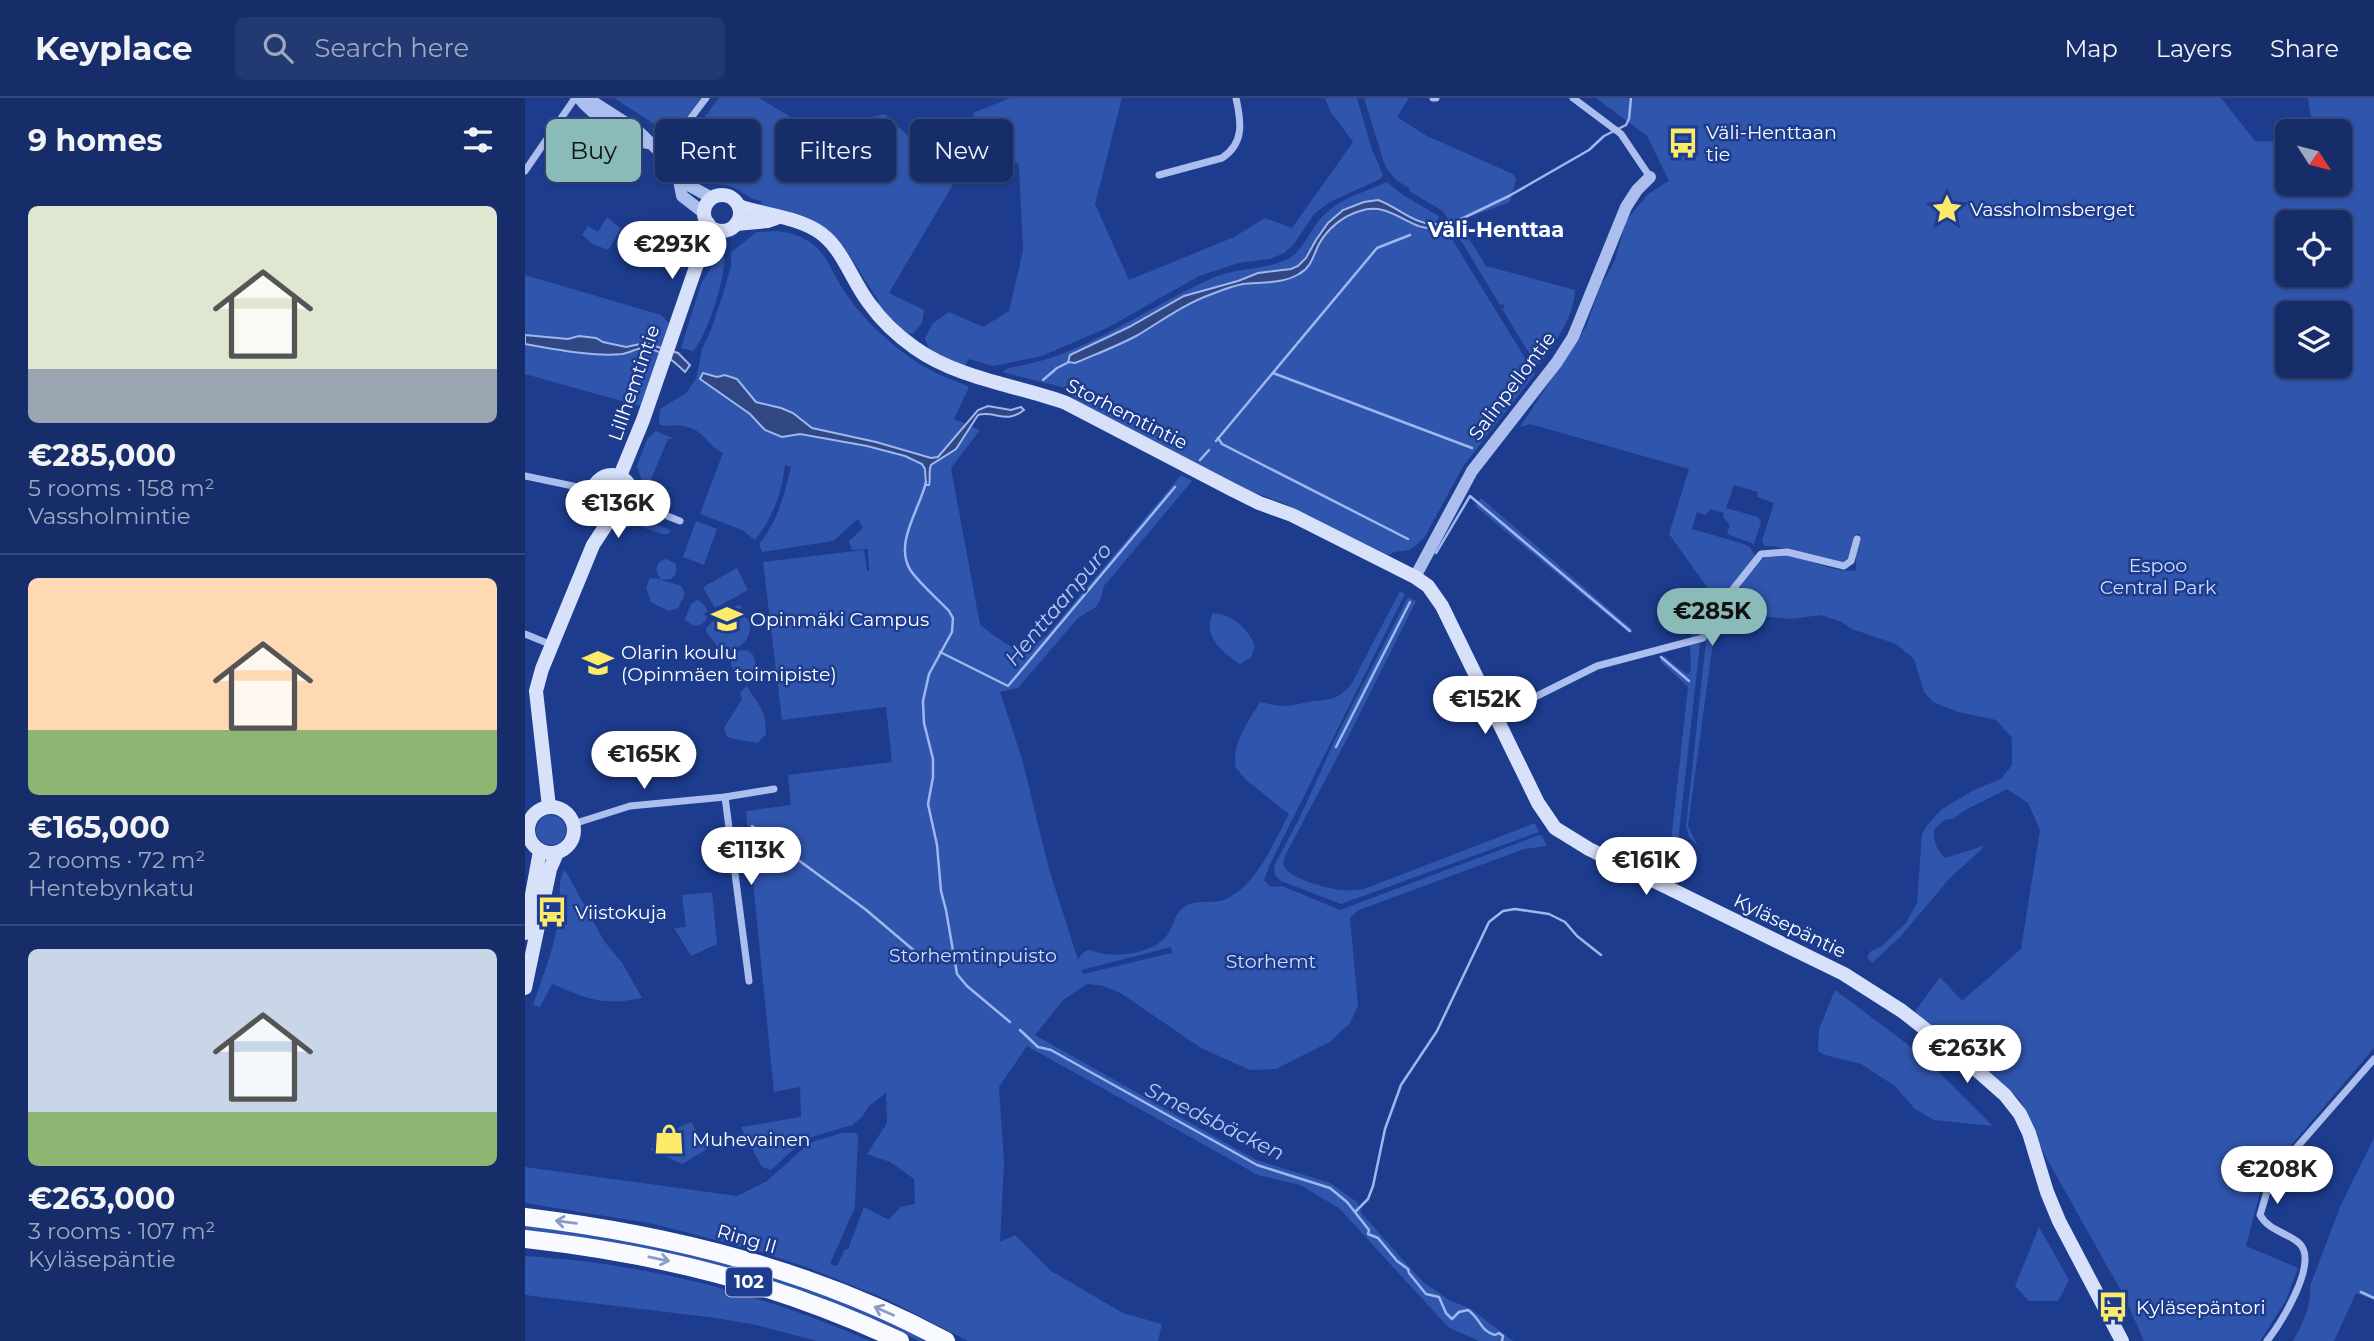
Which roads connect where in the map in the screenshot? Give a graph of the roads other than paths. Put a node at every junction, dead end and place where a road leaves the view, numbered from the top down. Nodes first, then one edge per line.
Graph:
1 (577, 98) edge
2 (587, 98) edge
3 (706, 98) edge
4 (1237, 98) edge
5 (1573, 98) edge
6 (690, 119) edge
7 (648, 143) junction
8 (655, 149) edge
9 (525, 172) edge
10 (1159, 175) dead end
11 (1650, 177) joint
12 (679, 182) edge
13 (683, 182) edge
14 (712, 198) junction
15 (739, 206) junction
16 (779, 217) junction
17 (711, 222) junction
18 (736, 224) junction
19 (525, 476) edge
20 (621, 476) junction
21 (592, 490) junction
22 (632, 502) junction
23 (606, 514) junction
24 (680, 522) dead end
25 (1857, 539) dead end
26 (1415, 577) junction
27 (525, 634) edge
28 (552, 645) junction
29 (1495, 717) junction
30 (773, 789) dead end
31 (725, 797) junction
32 (549, 807) junction
33 (573, 824) junction
34 (527, 825) edge
35 (540, 850) junction
36 (557, 853) junction
37 (525, 933) edge
38 (749, 981) dead end
39 (525, 988) edge
40 (2374, 1059) edge
41 (525, 1217) edge
42 (525, 1239) edge
43 (592, 1246) junction
44 (525, 1250) edge
45 (900, 1341) edge
46 (946, 1341) edge
47 (2122, 1341) edge
48 (2267, 1341) edge

1 - 7 street
1 - 9 street
2 - 7 street
3 - 6 street
4 - 10 street
5 - 11 street
7 - 8 street
11 - 26 street, Salinpellontie
12 - 17 street
13 - 14 street
14 - 15 main road
14 - 17 main road
15 - 16 main road, Storhemtintie
15 - 18 main road
16 - 18 main road, Storhemtintie
16 - 26 main road, Storhemtintie
17 - 18 main road
17 - 20 main road, Lillhemtintie
19 - 21 street
20 - 21 main road
20 - 22 main road
21 - 23 main road
22 - 23 main road
22 - 24 street
23 - 28 main road
25 - 29 street
26 - 29 main road, Kyläsepäntie
27 - 28 street
28 - 32 main road
29 - 47 main road, Kyläsepäntie
30 - 31 street
31 - 33 street
31 - 38 street
32 - 33 main road
32 - 34 main road
33 - 36 main road
34 - 35 main road
35 - 36 main road
35 - 37 main road
36 - 39 main road
40 - 48 street
46 -> 41 highway, Ring II / 102
42 - 43 highway, 102
43 - 44 highway
43 -> 45 highway, 102

